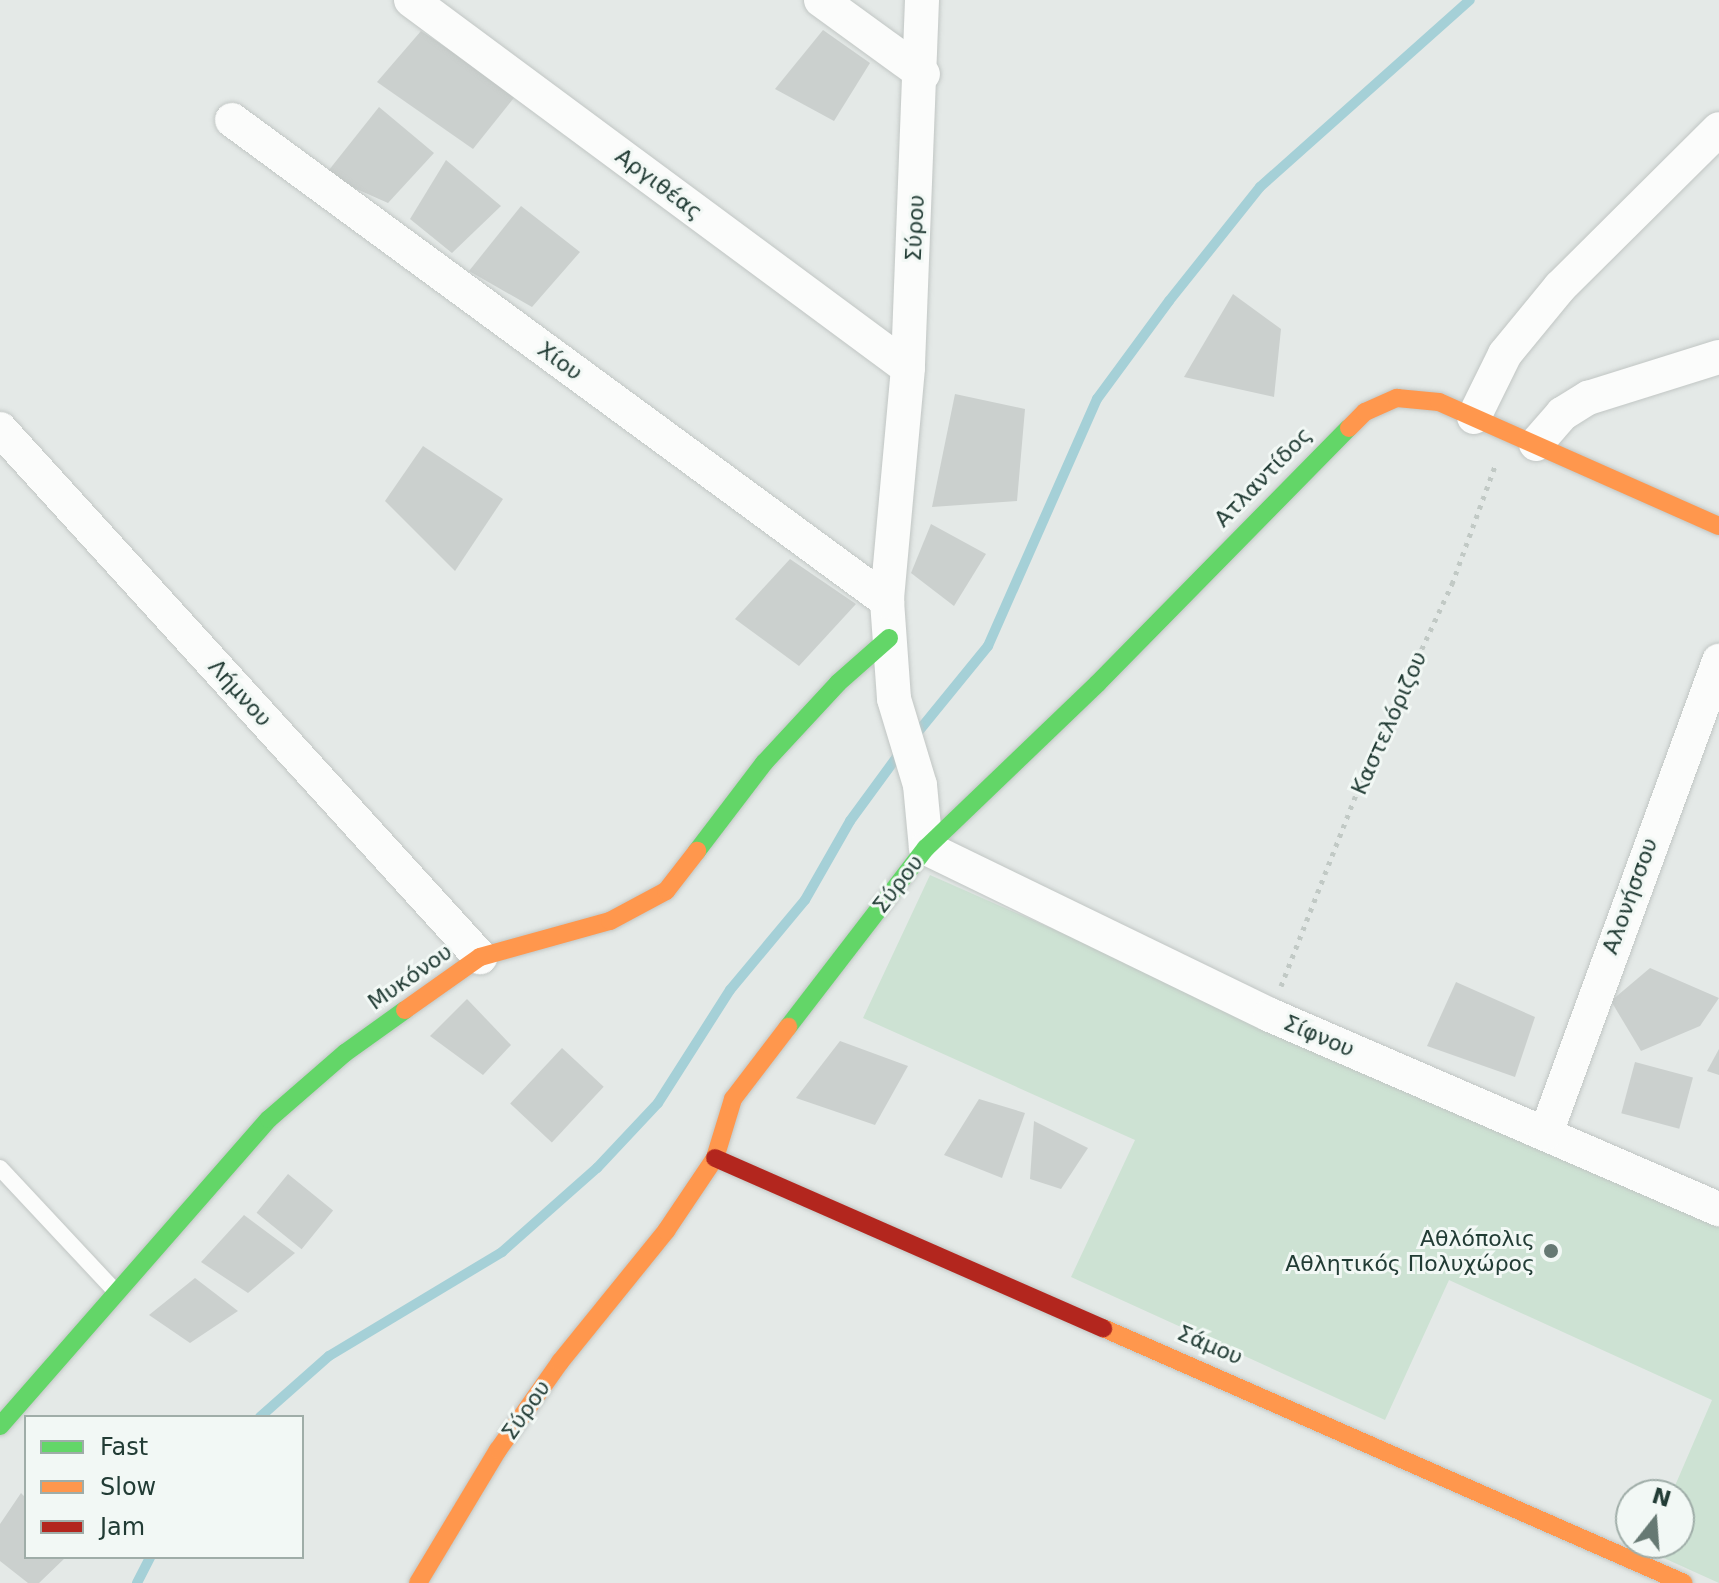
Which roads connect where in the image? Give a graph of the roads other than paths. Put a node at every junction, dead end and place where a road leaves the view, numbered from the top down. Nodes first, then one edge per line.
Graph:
1 (411, 0) edge
2 (821, 0) edge
3 (922, 0) edge
4 (923, 74) junction
5 (232, 120) dead end
6 (1719, 129) edge
7 (1719, 357) edge
8 (908, 368) junction
9 (1474, 417) junction
10 (0, 429) edge
11 (1522, 438) junction
12 (1719, 526) edge
13 (887, 601) junction
14 (889, 638) junction
15 (1719, 661) edge
16 (926, 848) junction
17 (480, 957) junction
18 (1546, 1133) junction
19 (715, 1158) junction
20 (0, 1168) edge
21 (1719, 1209) edge
22 (118, 1294) junction
23 (0, 1426) edge
24 (418, 1583) edge
25 (1684, 1583) edge

1 - 8 street, Αργιθέας
2 - 4 street
3 - 4 street, Σύρου
4 - 8 street, Σύρου
5 - 13 street, Χίου
6 - 9 street
7 - 11 street
8 - 13 street, Σύρου
9 - 11 street, Ατλαντίδος
9 - 16 street, Ατλαντίδος
10 - 17 street, Λήμνου
11 - 12 street, Ατλαντίδος
13 - 14 street, Σύρου
14 - 16 street, Σύρου
14 - 17 street, Μυκόνου
15 - 18 street, Αλονήσσου
16 - 18 street, Σίφνου
16 - 19 street, Σύρου
17 - 22 street, Μυκόνου
18 - 21 street, Σίφνου
19 - 24 street, Σύρου
19 - 25 street, Σάμου
20 - 22 lane
22 - 23 street, Μυκόνου

